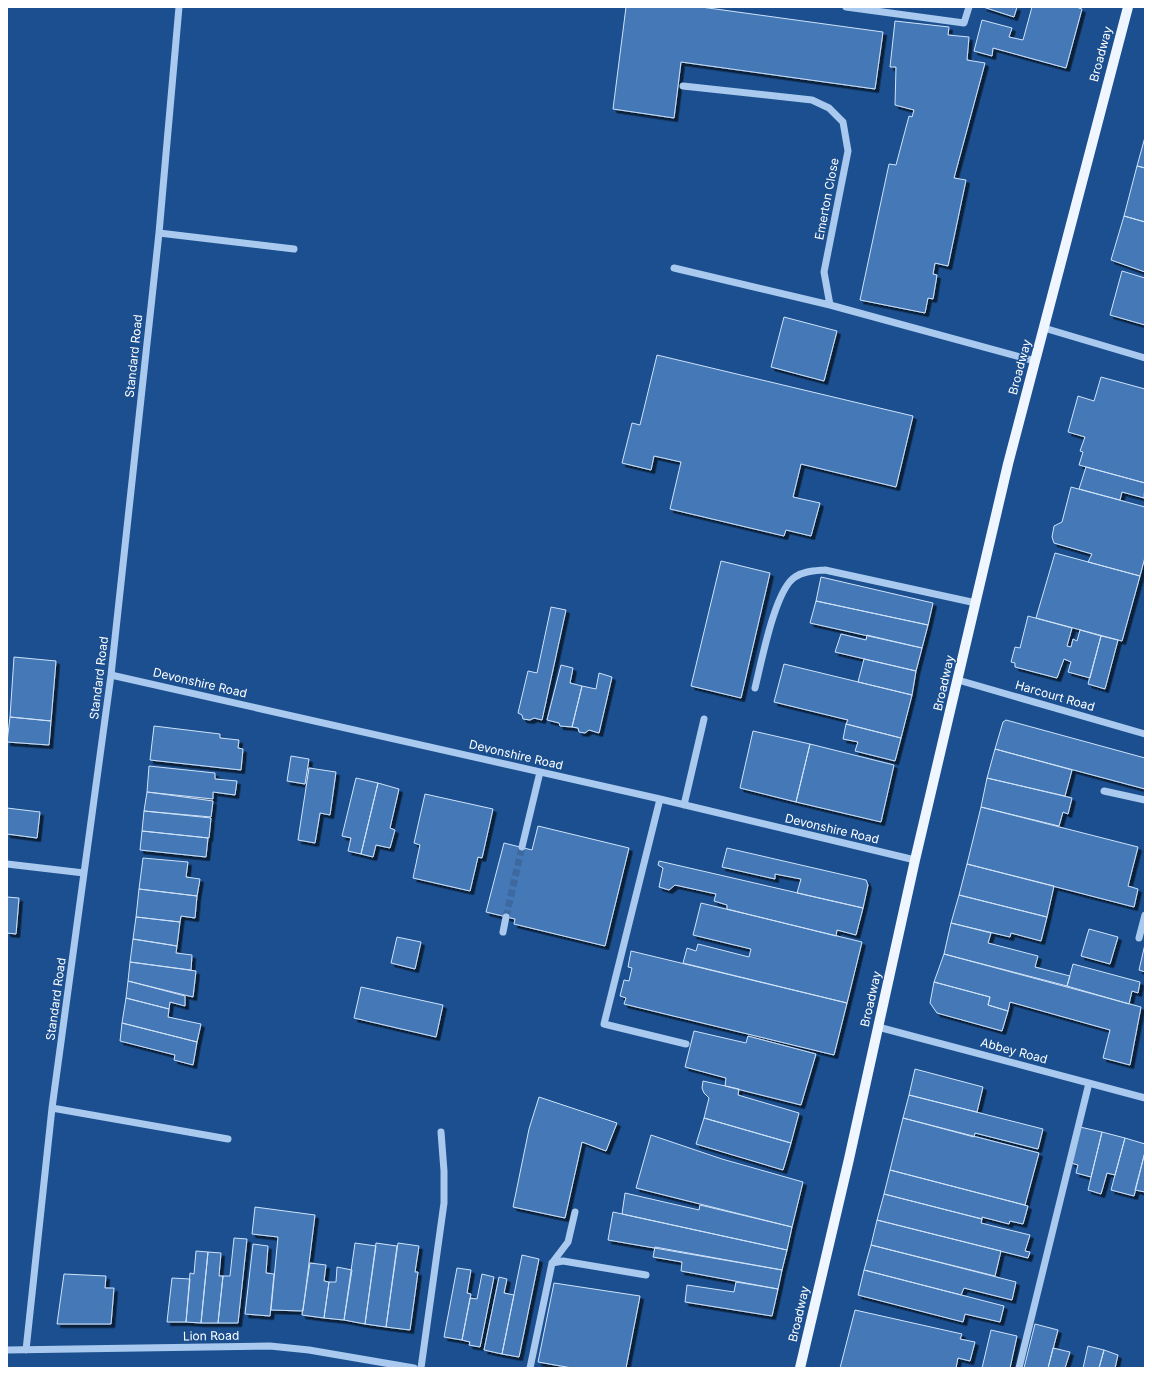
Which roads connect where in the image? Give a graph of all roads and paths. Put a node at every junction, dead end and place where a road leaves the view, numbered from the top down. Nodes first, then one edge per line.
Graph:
1 (179, 7) edge
2 (846, 7) edge
3 (968, 7) edge
4 (1128, 7) edge
5 (682, 86) dead end
6 (159, 233) junction
7 (294, 249) dead end
8 (674, 268) dead end
9 (830, 305) junction
10 (1044, 328) junction
11 (1145, 358) edge
12 (1035, 361) junction
13 (976, 603) junction
14 (111, 674) junction
15 (958, 680) junction
16 (755, 688) dead end
17 (704, 719) dead end
18 (1145, 734) edge
19 (540, 772) junction
20 (1104, 791) dead end
21 (660, 799) junction
22 (1145, 800) edge
23 (684, 805) junction
24 (522, 847) tunnel mouth
25 (915, 860) junction
26 (7, 864) edge
27 (84, 873) junction
28 (1145, 915) edge
29 (506, 917) tunnel mouth
30 (503, 932) dead end
31 (1139, 938) dead end
32 (878, 1027) junction
33 (686, 1044) dead end
34 (1089, 1083) junction
35 (1145, 1098) edge
36 (52, 1108) junction
37 (440, 1132) dead end
38 (228, 1139) dead end
39 (575, 1212) dead end
40 (552, 1263) junction
41 (646, 1276) dead end
42 (7, 1350) edge
43 (26, 1350) junction
44 (414, 1368) edge
45 (421, 1368) edge
46 (530, 1368) edge
47 (800, 1368) edge
48 (1019, 1368) edge

1 - 6 street, Standard Road
2 - 3 street
4 - 10 main road, Broadway
5 - 9 street, Emerton Close
6 - 7 street
6 - 14 street, Standard Road
8 - 9 street
9 - 12 street
10 - 11 street
10 - 12 main road, Broadway
12 - 13 main road, Broadway
13 - 15 main road, Broadway
13 - 16 street
14 - 19 street, Devonshire Road
14 - 27 street, Standard Road
15 - 18 street, Harcourt Road
15 - 25 main road, Broadway
17 - 23 street
19 - 21 street, Devonshire Road
19 - 24 street
20 - 22 street
21 - 23 street, Devonshire Road
21 - 33 street
23 - 25 street, Devonshire Road
25 - 32 main road, Broadway
26 - 27 street
27 - 36 street, Standard Road
28 - 31 street
29 - 30 street
32 - 34 street, Abbey Road
32 - 47 main road, Broadway
34 - 35 street, Abbey Road
34 - 48 street
36 - 38 street
36 - 43 street, Standard Road
37 - 45 street
39 - 40 street
40 - 41 street
40 - 46 street
42 - 43 street, Lion Road
43 - 44 street, Lion Road

